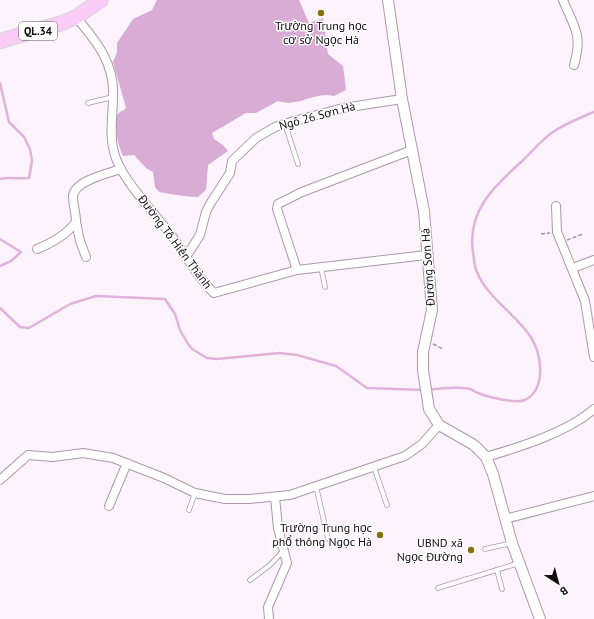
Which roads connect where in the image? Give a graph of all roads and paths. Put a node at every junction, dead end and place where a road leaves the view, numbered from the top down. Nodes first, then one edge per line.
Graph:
1 (101, 0) edge
2 (388, 0) edge
3 (563, 0) edge
4 (76, 17) junction
5 (0, 42) edge
6 (574, 65) dead end
7 (114, 97) junction
8 (402, 99) junction
9 (88, 102) dead end
10 (285, 124) junction
11 (412, 150) junction
12 (298, 164) dead end
13 (121, 169) junction
14 (556, 206) dead end
15 (76, 222) junction
16 (582, 234) dead end
17 (562, 242) junction
18 (37, 249) dead end
19 (426, 255) junction
20 (86, 257) dead end
21 (186, 257) junction
22 (594, 260) edge
23 (321, 267) junction
24 (573, 268) junction
25 (297, 270) junction
26 (325, 287) dead end
27 (425, 344) junction
28 (444, 349) dead end
29 (594, 357) edge
30 (594, 409) edge
31 (439, 425) junction
32 (486, 457) junction
33 (127, 463) junction
34 (374, 466) junction
35 (0, 480) edge
36 (316, 486) junction
37 (195, 493) junction
38 (594, 496) edge
39 (275, 497) junction
40 (387, 505) dead end
41 (109, 506) dead end
42 (189, 510) dead end
43 (505, 519) junction
44 (328, 539) dead end
45 (512, 543) junction
46 (485, 549) dead end
47 (284, 550) junction
48 (519, 563) junction
49 (497, 570) junction
50 (250, 580) dead end
51 (438, 588) dead end
52 (502, 589) dead end
53 (269, 619) edge
54 (540, 619) edge

1 - 4 highway, QL.34
2 - 8 street, Đường Sơn Hà
3 - 6 street
4 - 5 highway, QL.34
4 - 7 street, Đường Tô Hiến Thành
7 - 9 lane
7 - 13 street, Đường Tô Hiến Thành
8 - 10 street, Ngõ 26 Sơn Hà
8 - 11 street, Đường Sơn Hà
10 - 12 lane
10 - 21 street, Ngõ 26 Sơn Hà
11 - 19 street, Đường Sơn Hà
11 - 25 street
13 - 15 street
13 - 21 street, Đường Tô Hiến Thành
14 - 17 street
15 - 18 street
15 - 20 street
16 - 17 path
17 - 24 street
19 - 23 street, Đường Tô Hiến Thành
19 - 27 street, Đường Sơn Hà
21 - 25 street, Đường Tô Hiến Thành
22 - 24 street
23 - 25 street, Đường Tô Hiến Thành
23 - 26 lane
24 - 29 street
27 - 28 path
27 - 31 street, Đường Sơn Hà
30 - 32 street
31 - 32 street, Đường Sơn Hà
31 - 34 street
32 - 43 street, Đường Sơn Hà
33 - 35 street
33 - 37 street
33 - 41 street
34 - 36 street
34 - 40 lane
36 - 39 street
36 - 44 lane
37 - 39 street
37 - 42 lane
38 - 43 street
39 - 47 street
43 - 45 street, Đường Sơn Hà
45 - 46 lane
45 - 48 street, Đường Sơn Hà
47 - 50 lane
47 - 53 street
48 - 49 lane
48 - 54 street, Đường Sơn Hà
49 - 51 lane
49 - 52 lane

